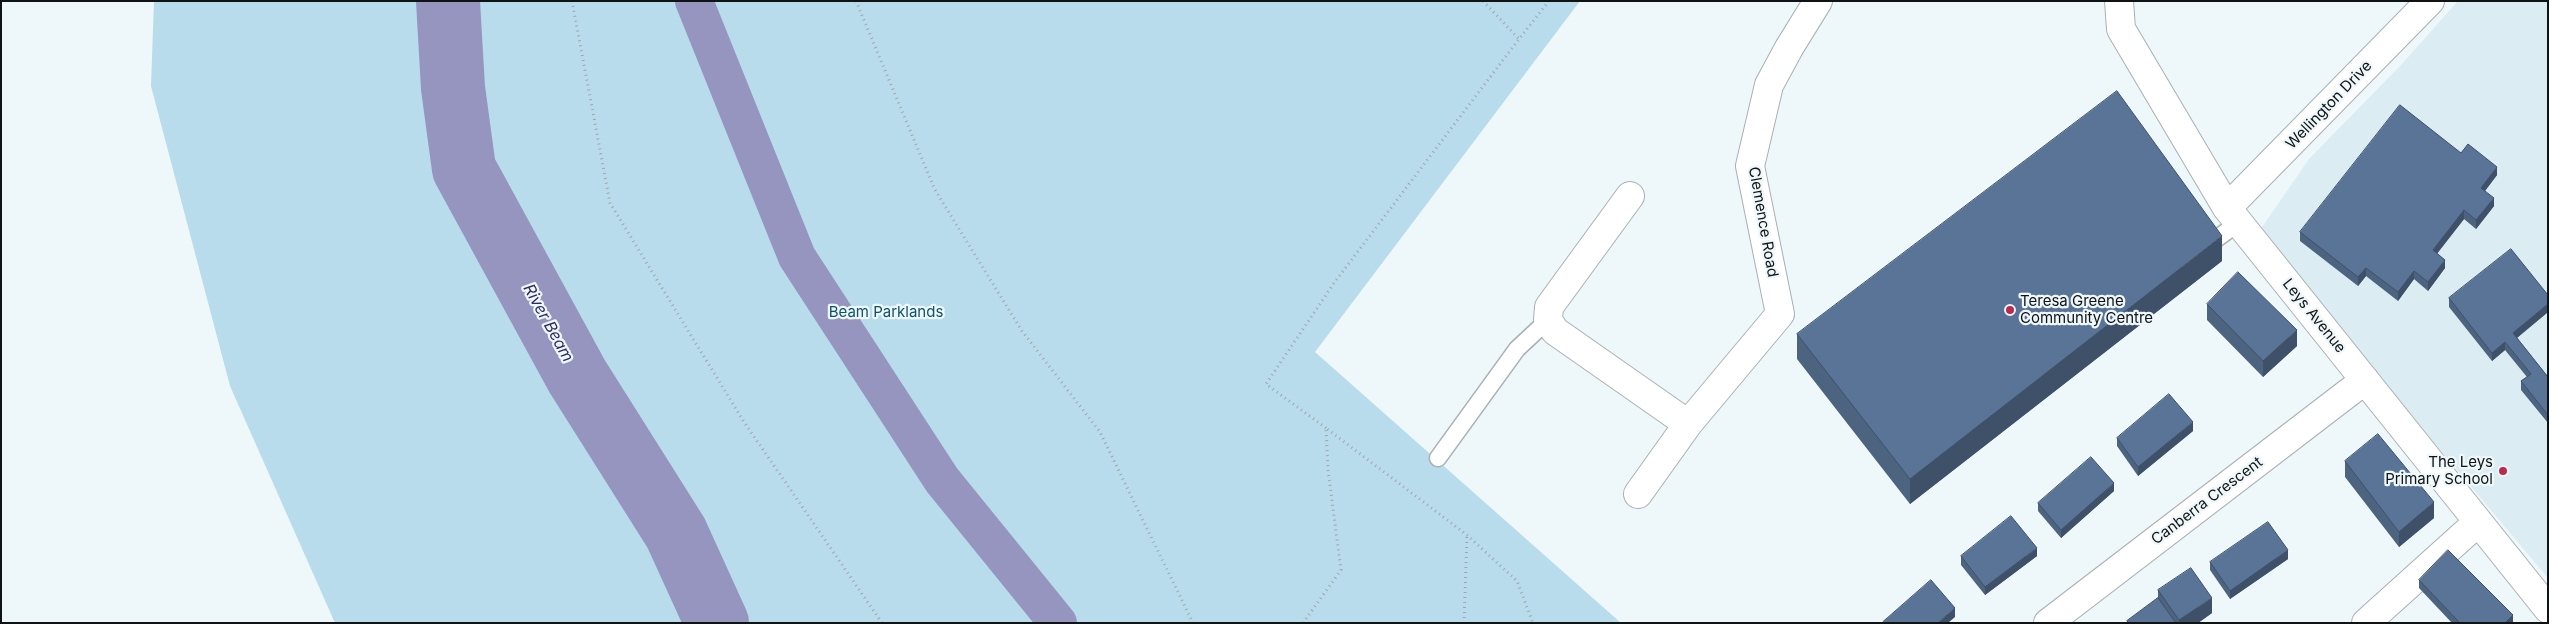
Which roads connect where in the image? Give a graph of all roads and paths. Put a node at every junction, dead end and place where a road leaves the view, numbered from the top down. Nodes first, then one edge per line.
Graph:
1 (572, 1) edge
2 (856, 1) edge
3 (1482, 1) edge
4 (1549, 1) edge
5 (1818, 1) edge
6 (2119, 1) edge
7 (2430, 1) edge
8 (1519, 39) junction
9 (1630, 196) dead end
10 (2233, 216) junction
11 (2190, 258) edge
12 (1548, 320) junction
13 (2365, 380) junction
14 (1688, 424) junction
15 (1326, 428) junction
16 (1438, 458) dead end
17 (1638, 494) dead end
18 (2477, 523) junction
19 (1467, 535) junction
20 (2548, 609) edge
21 (882, 623) edge
22 (1193, 623) edge
23 (1303, 623) edge
24 (1464, 623) edge
25 (1533, 623) edge
26 (2048, 623) edge
27 (2366, 623) edge

1 - 21 path
2 - 22 path
3 - 8 path
4 - 8 path
5 - 14 street, Clemence Road
6 - 10 street, Leys Avenue
7 - 10 street, Wellington Drive
8 - 15 path
9 - 12 street
10 - 11 lane
10 - 13 street, Leys Avenue
12 - 14 street
12 - 16 lane
13 - 18 street, Leys Avenue
13 - 26 street, Canberra Crescent
14 - 17 street, Clemence Road
15 - 19 path
15 - 23 path
18 - 20 street, Leys Avenue
18 - 27 street
19 - 24 path
19 - 25 path

